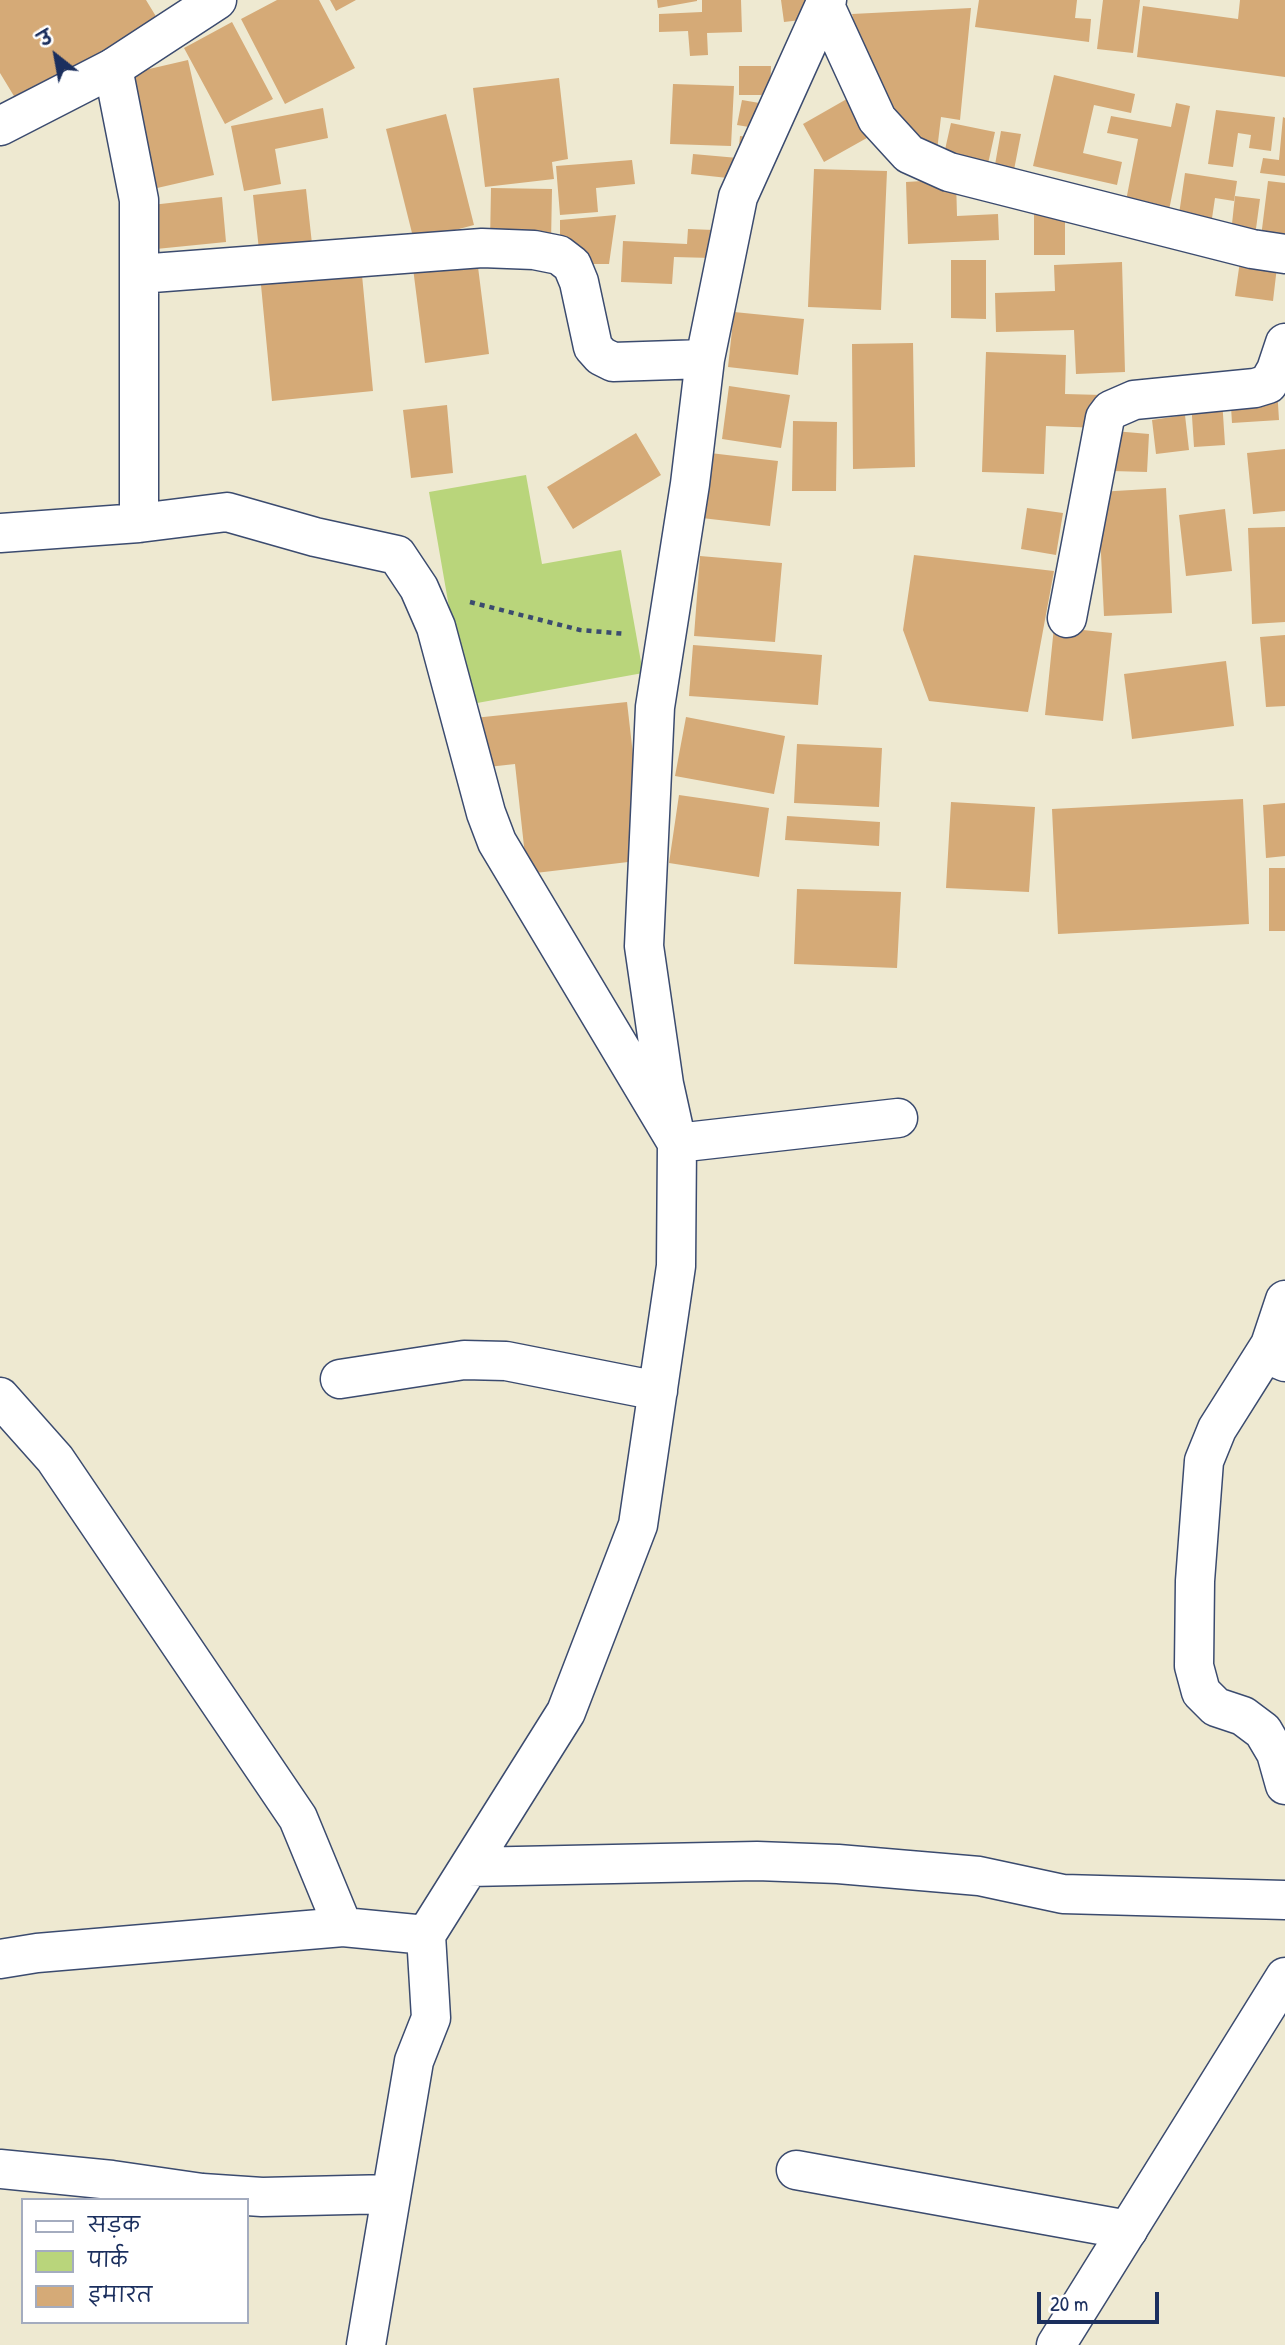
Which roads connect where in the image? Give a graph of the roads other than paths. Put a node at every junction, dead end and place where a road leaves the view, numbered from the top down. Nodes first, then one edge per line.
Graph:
1 (217, 0) edge
2 (826, 4) edge
3 (113, 68) junction
4 (0, 126) edge
5 (1285, 254) edge
6 (139, 274) junction
7 (1285, 343) edge
8 (705, 359) junction
9 (138, 523) junction
10 (0, 533) edge
11 (1066, 618) dead end
12 (898, 1118) dead end
13 (677, 1143) junction
14 (1285, 1300) edge
15 (1278, 1353) edge
16 (340, 1379) dead end
17 (658, 1391) junction
18 (0, 1397) edge
19 (1285, 1785) edge
20 (469, 1867) junction
21 (1285, 1900) edge
22 (343, 1927) junction
23 (426, 1935) junction
24 (0, 1959) edge
25 (1285, 1977) edge
26 (0, 2169) edge
27 (796, 2170) dead end
28 (391, 2194) junction
29 (1128, 2230) junction
30 (366, 2345) edge
31 (1056, 2345) edge

1 - 3 street
2 - 5 street
2 - 8 street
3 - 4 street
3 - 6 street
6 - 8 street
6 - 9 street
7 - 11 street
8 - 13 street
9 - 10 street
9 - 13 street
12 - 13 street
13 - 17 street
14 - 15 street
15 - 19 street
16 - 17 street
17 - 20 street
18 - 22 street
20 - 21 street
20 - 23 street
22 - 23 street
22 - 24 street
23 - 28 street
25 - 29 street
26 - 28 street
27 - 29 street
28 - 30 street
29 - 31 street

